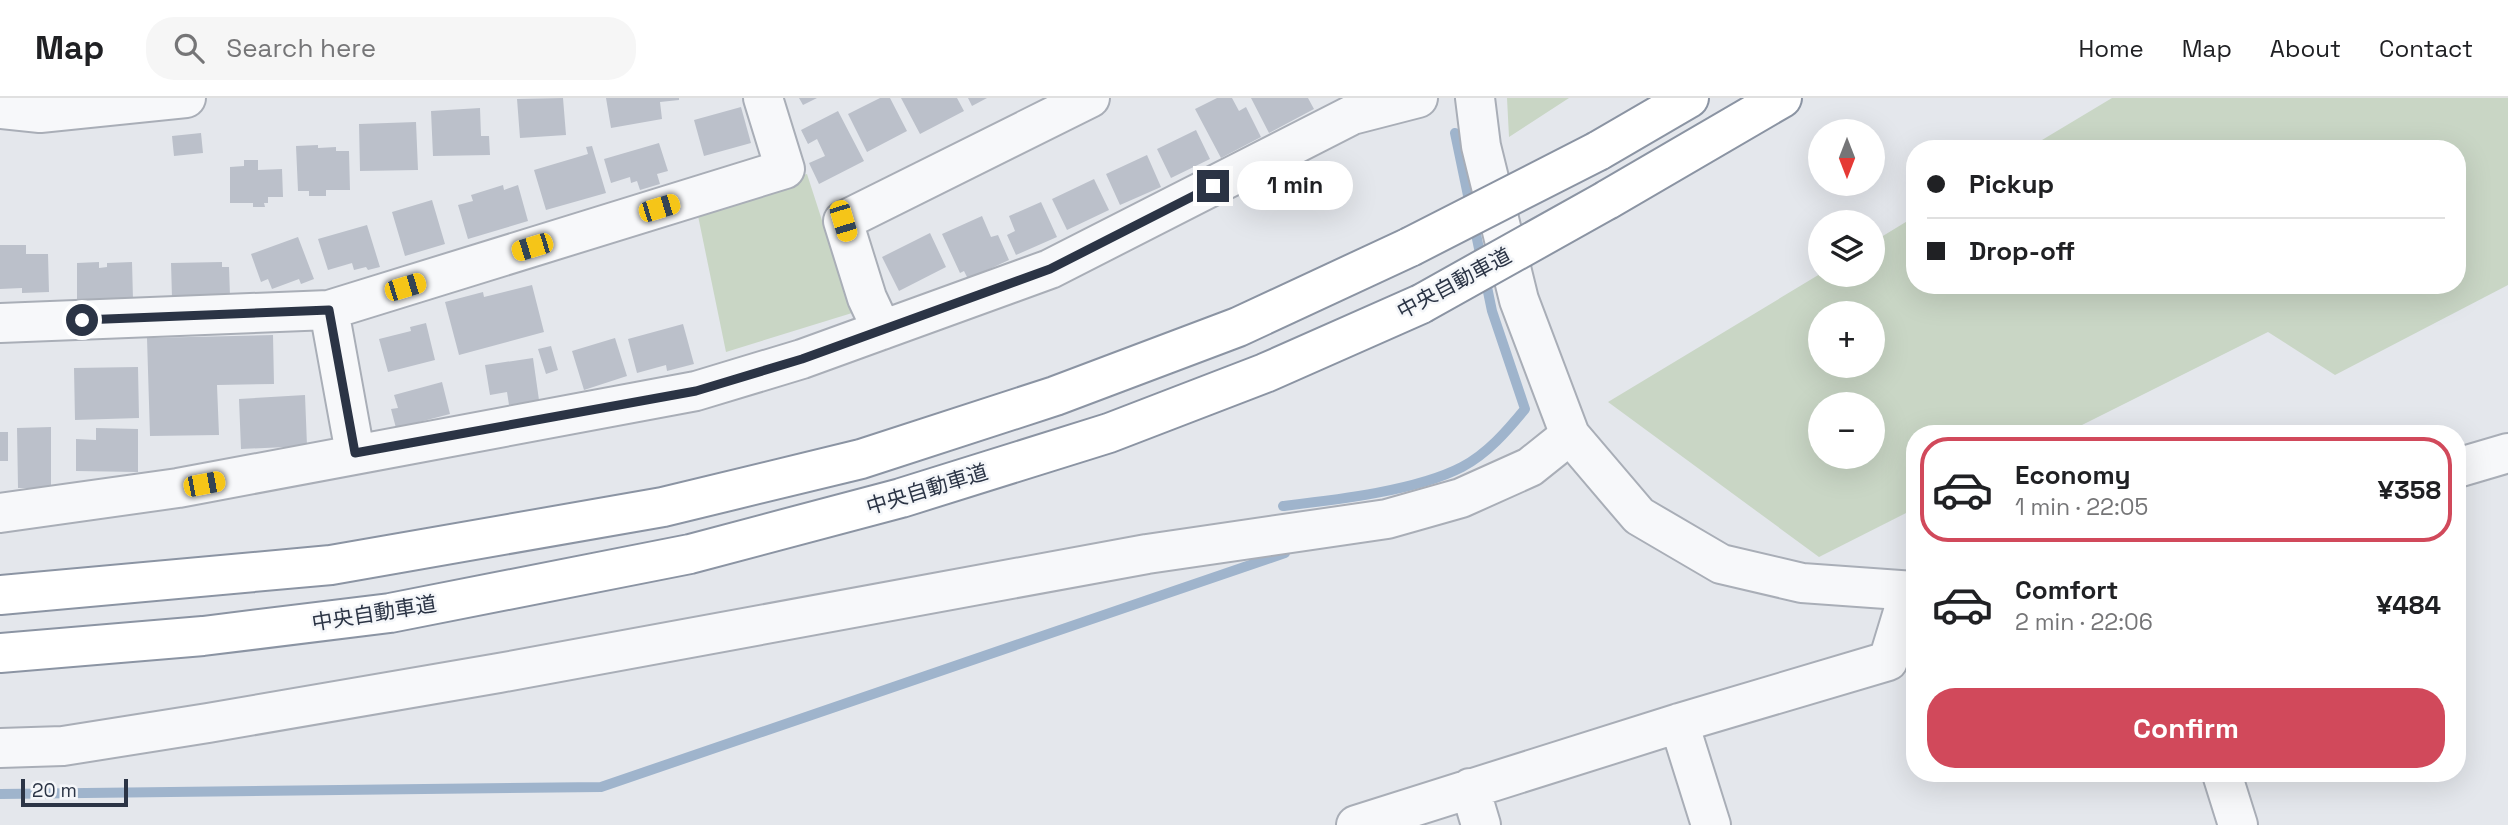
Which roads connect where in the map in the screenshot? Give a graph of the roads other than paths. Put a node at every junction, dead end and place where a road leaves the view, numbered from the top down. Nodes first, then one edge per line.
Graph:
1 (186, 98) edge
2 (763, 98) edge
3 (1090, 98) edge
4 (1418, 98) edge
5 (1475, 98) edge
6 (1689, 98) edge
7 (1782, 98) edge
8 (0, 109) edge
9 (329, 310) junction
10 (0, 323) edge
11 (882, 330) junction
12 (1570, 435) junction
13 (355, 453) junction
14 (2508, 453) edge
15 (2466, 465) edge
16 (0, 513) edge
17 (1906, 592) edge
18 (0, 595) edge
19 (1906, 609) edge
20 (0, 653) edge
21 (1679, 723) junction
22 (0, 748) edge
23 (2225, 782) edge
24 (1470, 788) junction
25 (1356, 825) edge
26 (1481, 825) edge
27 (1711, 825) edge
28 (2238, 825) edge

1 - 8 street
2 - 9 street
3 - 11 street
4 - 11 street
5 - 12 street
6 - 18 highway, bridge
7 - 20 highway, 中央自動車道, bridge
9 - 10 street
9 - 13 street
11 - 13 street
12 - 17 street
12 - 22 street
13 - 16 street
14 - 15 street
19 - 21 street
21 - 24 street
21 - 27 street
23 - 28 street
24 - 25 street
24 - 26 street

